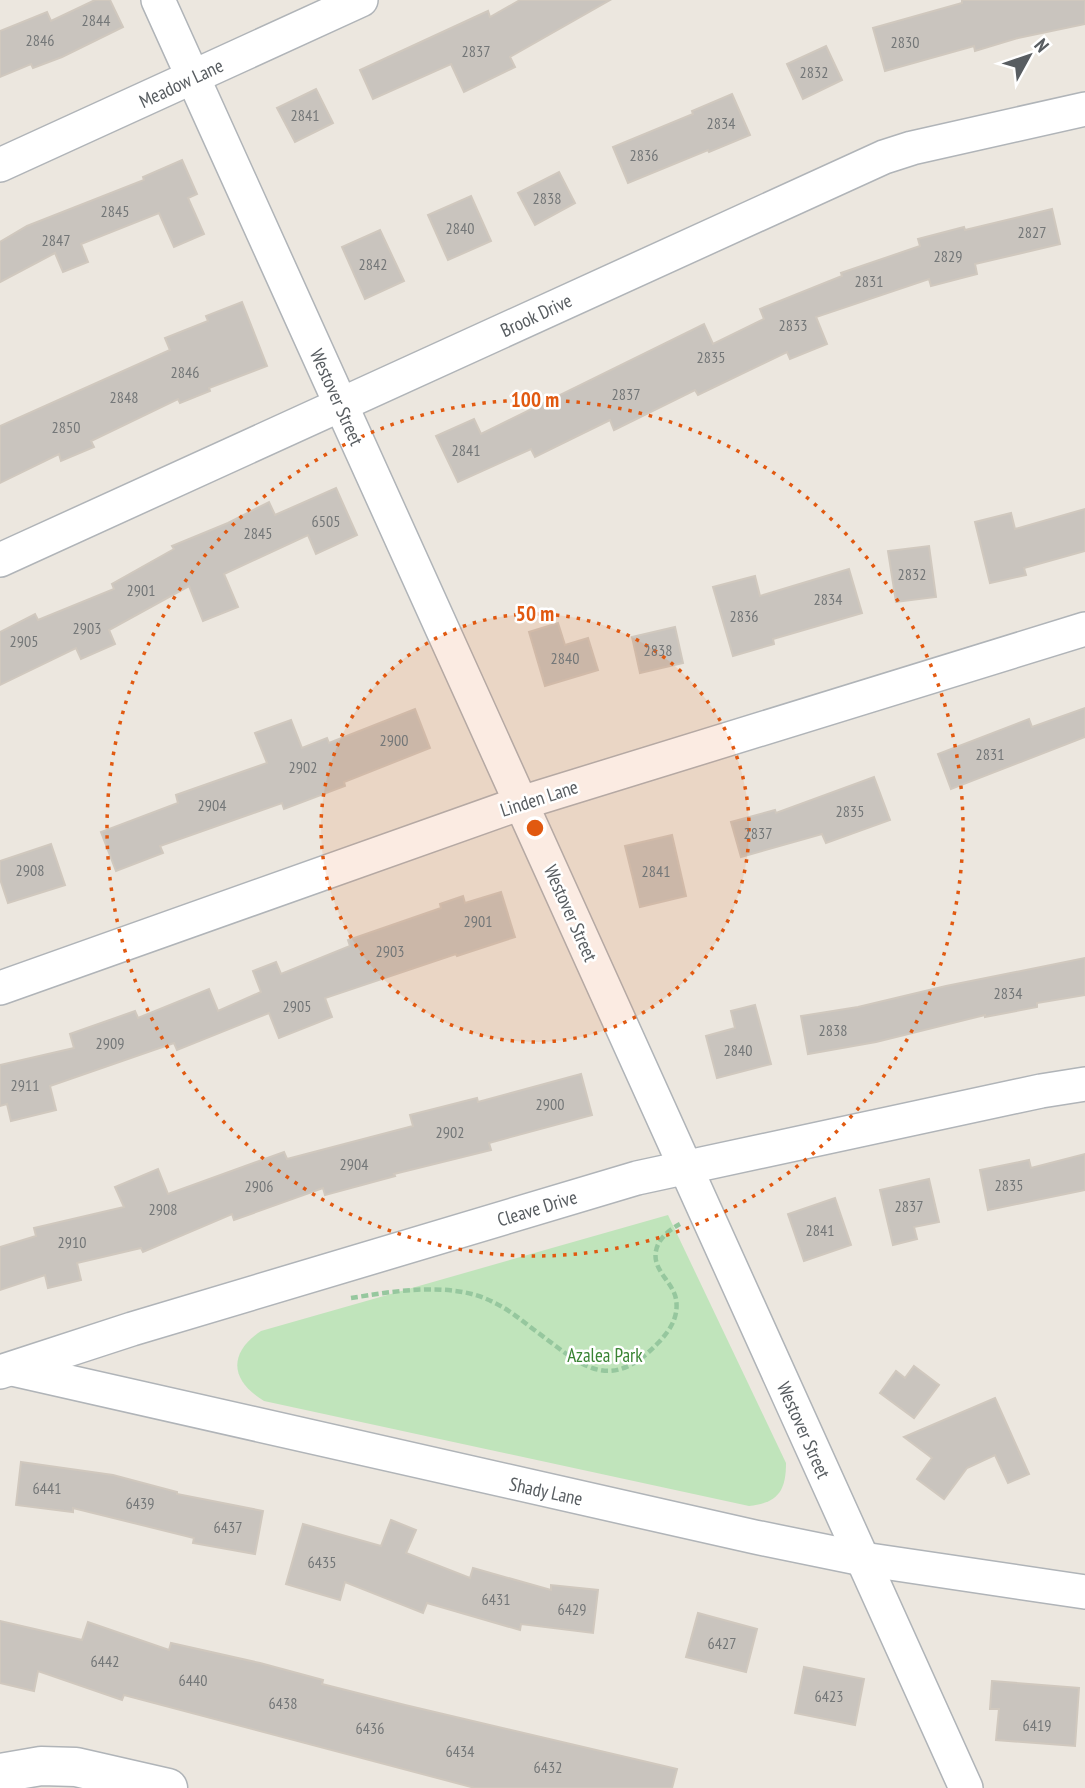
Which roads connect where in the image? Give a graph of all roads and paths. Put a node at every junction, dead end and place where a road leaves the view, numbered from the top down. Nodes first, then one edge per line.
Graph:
1 (158, 0) edge
2 (361, 0) edge
3 (192, 77) junction
4 (1085, 109) edge
5 (0, 165) edge
6 (341, 405) junction
7 (0, 560) edge
8 (1085, 629) edge
9 (521, 803) junction
10 (0, 988) edge
11 (1085, 1084) edge
12 (686, 1168) junction
13 (706, 1212) junction
14 (350, 1298) dead end
15 (6, 1371) edge
16 (863, 1559) junction
17 (1085, 1592) edge
18 (0, 1773) edge
19 (168, 1788) edge
20 (966, 1788) edge

1 - 3 street, Westover Street
2 - 3 street, Meadow Lane
3 - 5 street, Meadow Lane
3 - 6 street, Westover Street
4 - 6 street, Brook Drive
6 - 7 street, Brook Drive
6 - 9 street, Westover Street
8 - 9 street, Linden Lane
9 - 10 street, Linden Lane
9 - 12 street, Westover Street
11 - 12 street, Cleave Drive
12 - 13 street, Westover Street
12 - 15 street, Cleave Drive
13 - 14 path
13 - 16 street, Westover Street
15 - 16 street, Shady Lane
16 - 17 street, Shady Lane
16 - 20 street, Westover Street
18 - 19 street

